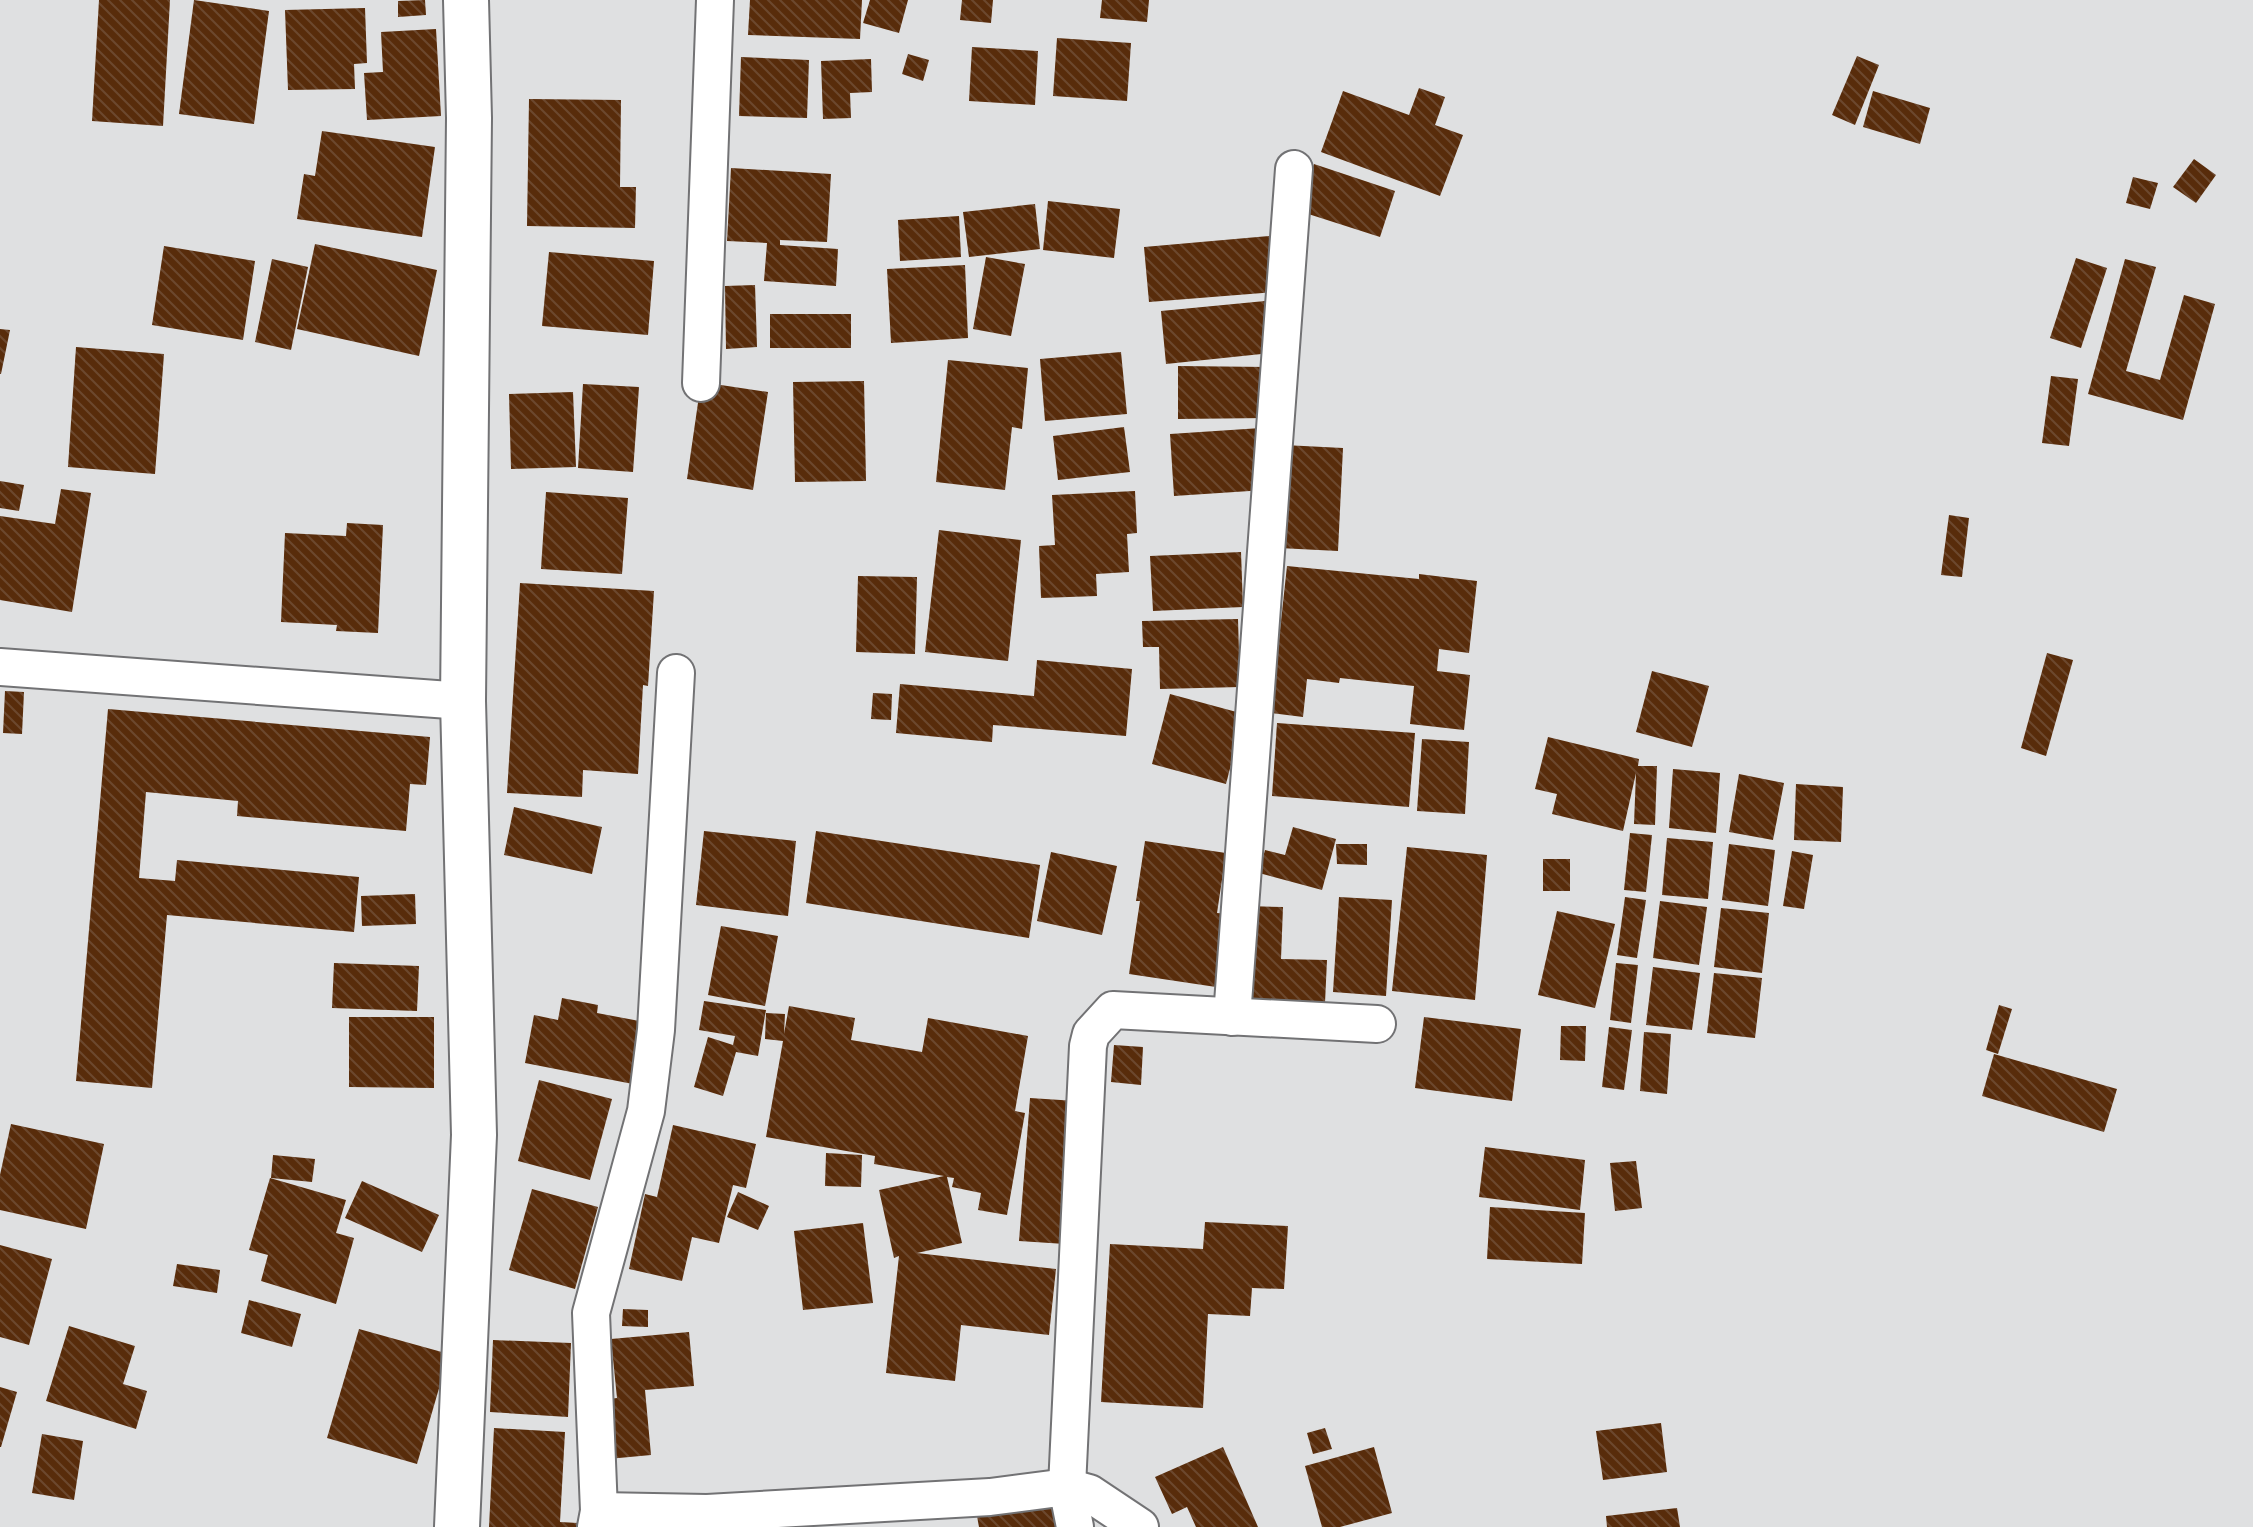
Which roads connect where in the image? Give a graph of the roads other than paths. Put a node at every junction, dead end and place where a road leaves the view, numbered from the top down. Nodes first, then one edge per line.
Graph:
1 (466, 0) edge
2 (715, 0) edge
3 (1294, 169) dead end
4 (701, 383) dead end
5 (0, 667) edge
6 (676, 673) dead end
7 (463, 701) junction
8 (1232, 1017) junction
9 (1377, 1024) dead end
10 (1067, 1487) junction
11 (598, 1519) edge
12 (457, 1527) edge
13 (1075, 1527) edge
14 (1140, 1527) edge

1 - 7 street
2 - 4 street
3 - 8 street
5 - 7 street
6 - 11 street
7 - 12 street
8 - 9 street
8 - 10 street
10 - 11 street
10 - 13 street
10 - 14 street

